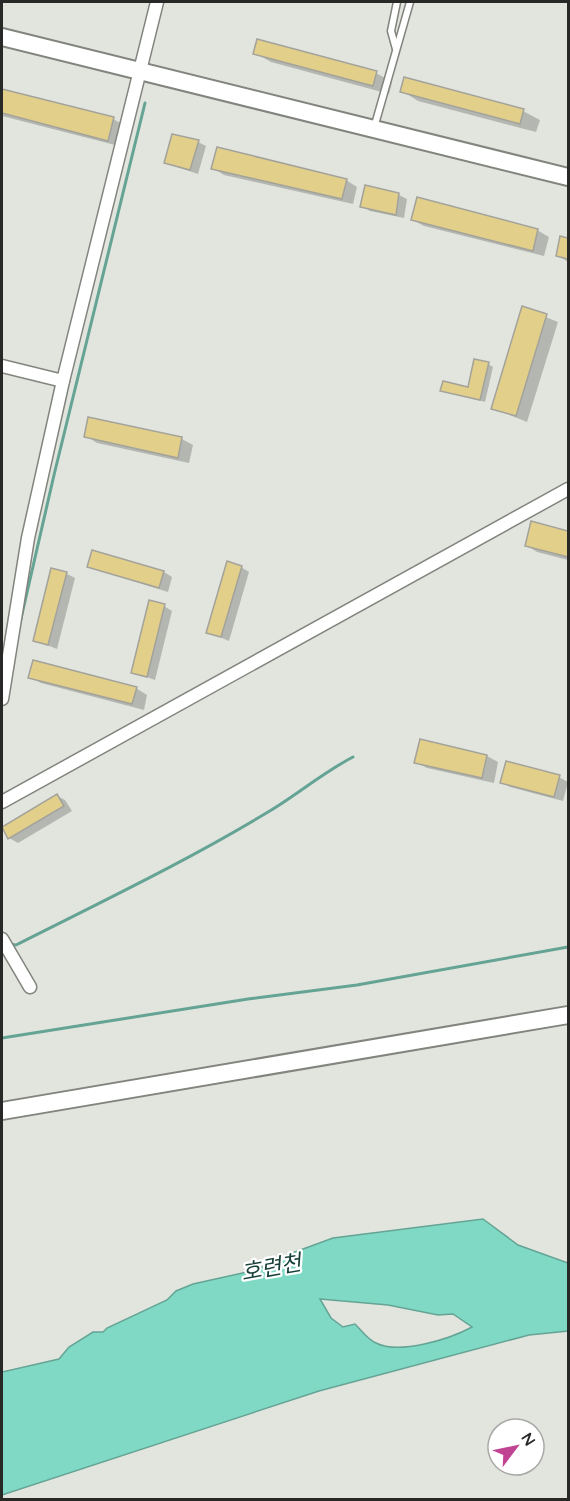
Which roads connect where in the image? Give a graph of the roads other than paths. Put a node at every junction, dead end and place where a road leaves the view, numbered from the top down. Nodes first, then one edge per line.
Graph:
1 (157, 2) edge
2 (397, 2) edge
3 (410, 2) edge
4 (2, 37) edge
5 (396, 49) junction
6 (140, 71) junction
7 (374, 129) junction
8 (568, 177) edge
9 (2, 366) edge
10 (63, 381) junction
11 (568, 489) edge
12 (2, 699) edge
13 (2, 802) edge
14 (2, 939) edge
15 (30, 987) dead end
16 (568, 1015) edge
17 (2, 1111) edge

1 - 6 street
2 - 5 lane
3 - 5 lane
4 - 6 street
5 - 7 lane
6 - 7 street
6 - 10 street
7 - 8 street
9 - 10 street
10 - 12 street
11 - 13 street
14 - 15 street
16 - 17 street

